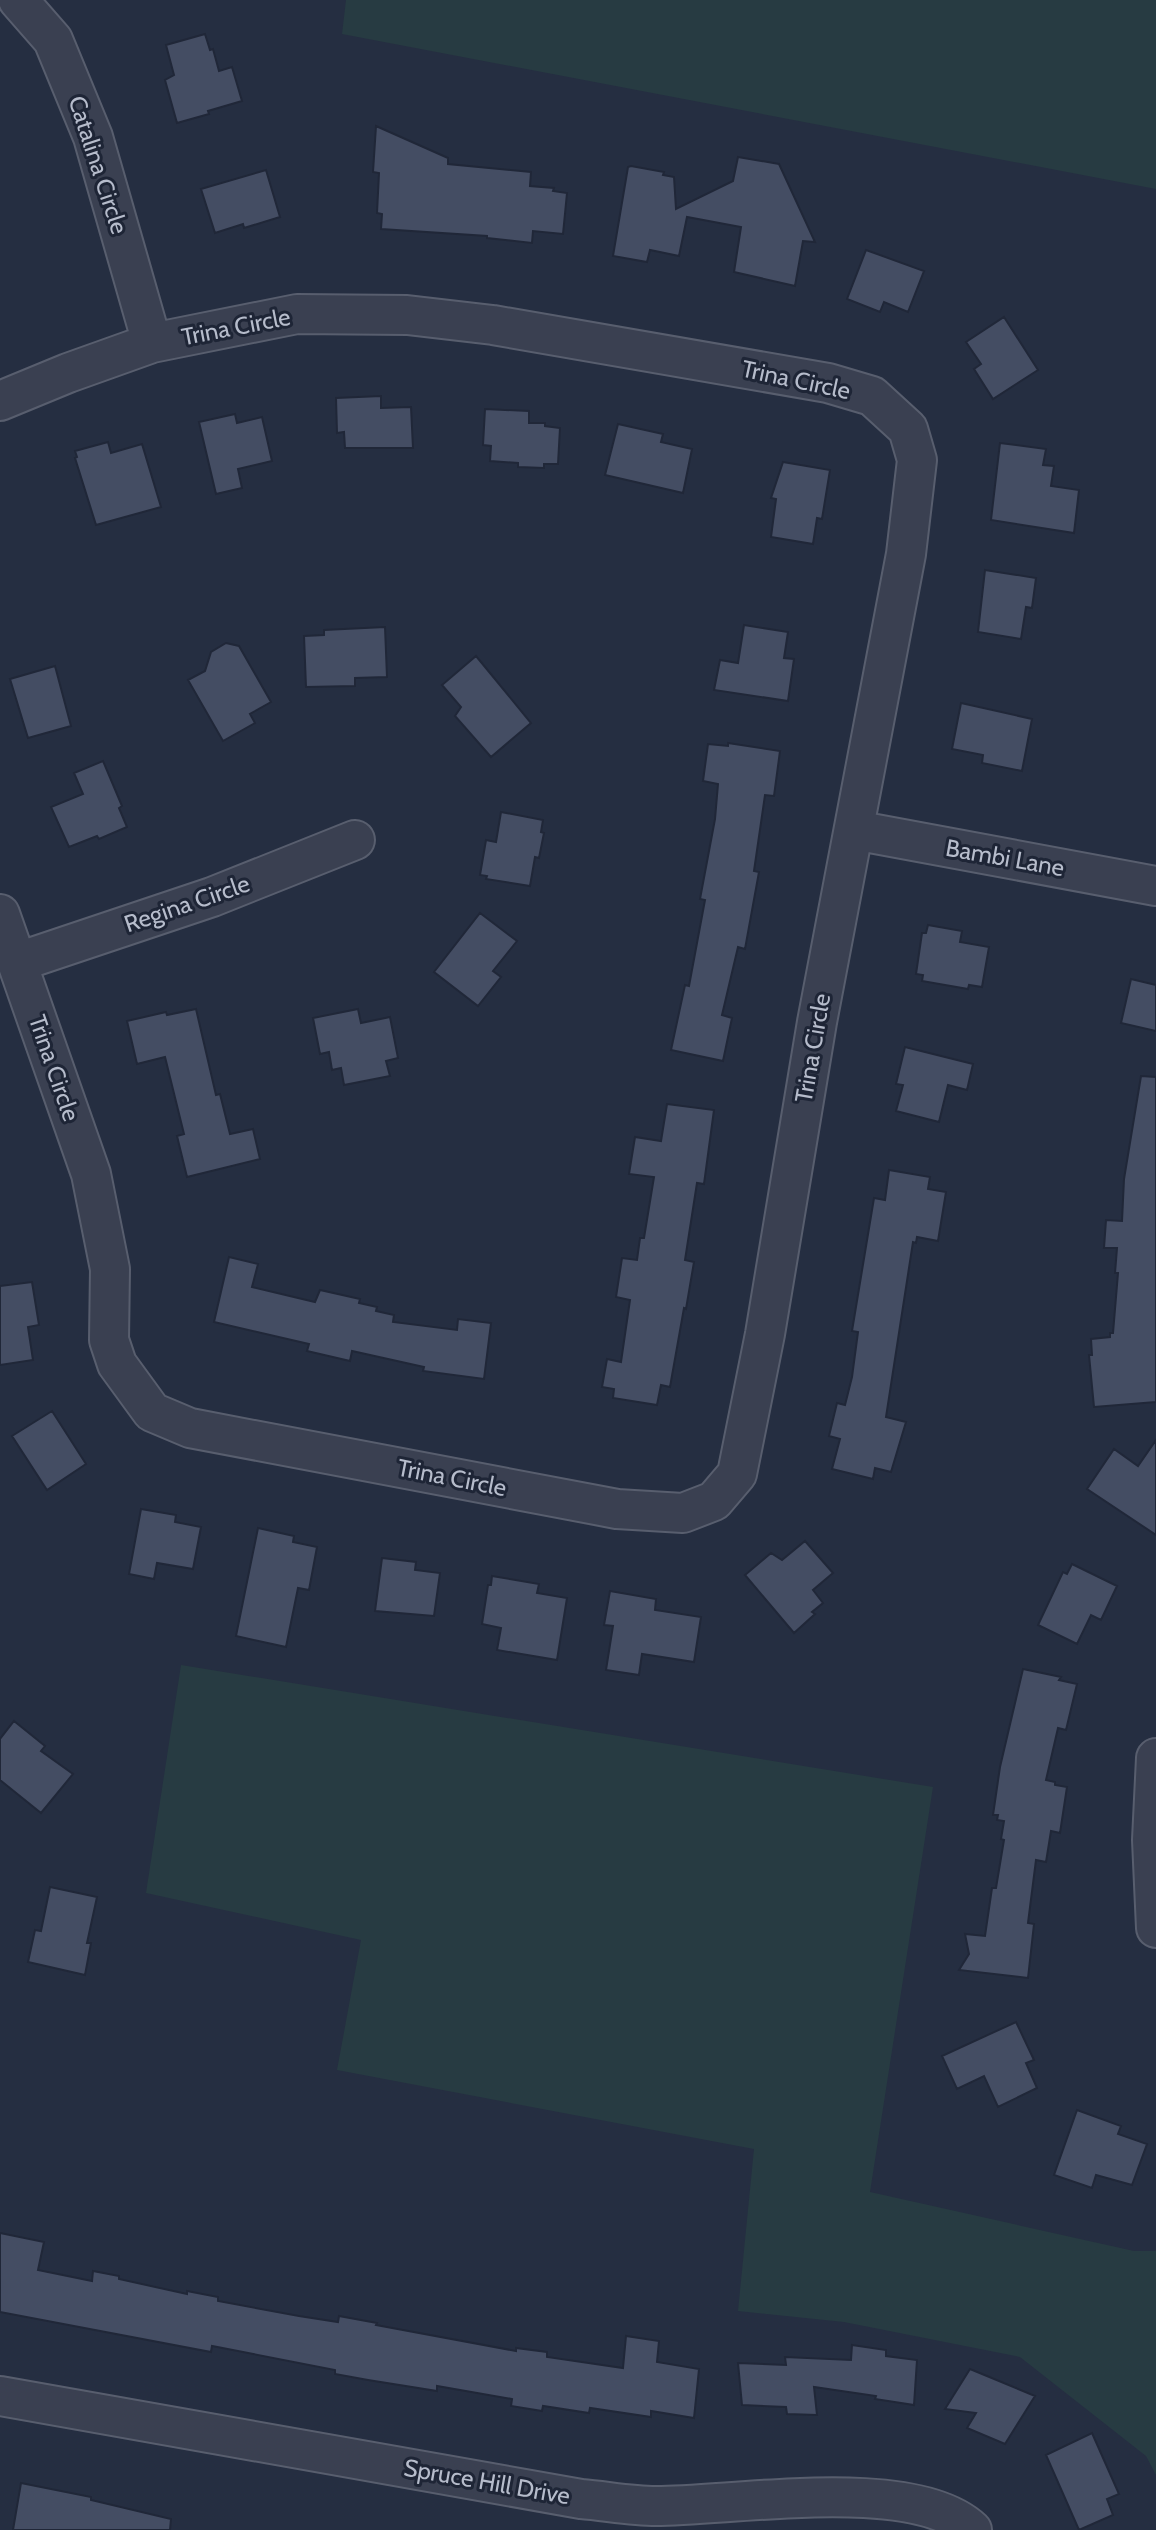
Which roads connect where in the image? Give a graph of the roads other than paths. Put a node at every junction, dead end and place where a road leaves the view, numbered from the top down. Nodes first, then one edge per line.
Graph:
1 (18, 0) edge
2 (152, 343) junction
3 (0, 401) edge
4 (854, 830) junction
5 (355, 841) dead end
6 (1156, 886) edge
7 (0, 914) edge
8 (18, 962) junction
9 (1156, 1758) edge
10 (1156, 1928) edge
11 (0, 2396) edge
12 (972, 2530) edge

1 - 2 street, Catalina Circle
2 - 3 street, Trina Circle
2 - 4 street, Trina Circle
4 - 6 street, Bambi Lane
4 - 8 street, Trina Circle
5 - 8 street, Regina Circle
7 - 8 street, Trina Circle
9 - 10 street
11 - 12 street, Spruce Hill Drive

